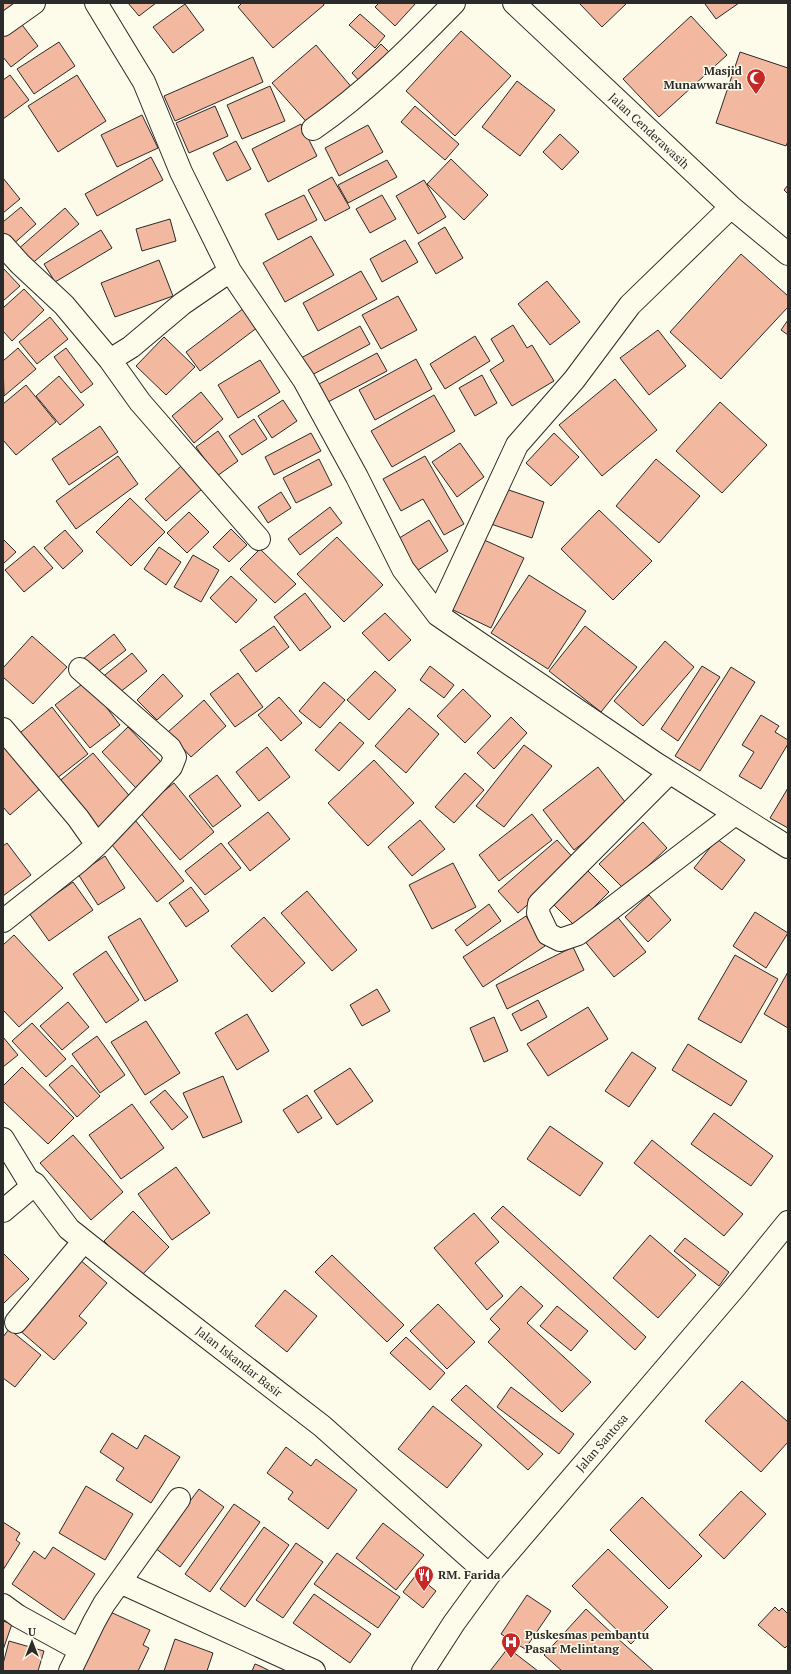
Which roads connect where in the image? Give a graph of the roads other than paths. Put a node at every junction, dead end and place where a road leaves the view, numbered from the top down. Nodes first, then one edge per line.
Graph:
1 (34, 3) edge
2 (96, 3) edge
3 (454, 3) edge
4 (514, 3) edge
5 (3, 25) edge
6 (313, 129) dead end
7 (731, 207) junction
8 (3, 245) edge
9 (788, 254) edge
10 (230, 271) junction
11 (110, 360) junction
12 (259, 539) dead end
13 (438, 615) junction
14 (80, 669) dead end
15 (3, 729) edge
16 (670, 773) junction
17 (735, 814) junction
18 (97, 845) junction
19 (788, 847) edge
20 (3, 921) edge
21 (3, 1139) edge
22 (35, 1184) junction
23 (3, 1211) edge
24 (788, 1222) edge
25 (84, 1241) junction
26 (16, 1322) dead end
27 (179, 1499) dead end
28 (489, 1575) junction
29 (120, 1582) junction
30 (3, 1606) edge
31 (80, 1650) junction
32 (70, 1671) edge
33 (314, 1671) edge
34 (423, 1671) edge

1 - 5 street
2 - 10 street
3 - 6 street
4 - 7 street, Jalan Cenderawasih
7 - 9 street, Jalan Cenderawasih
7 - 13 street
8 - 11 street
10 - 11 street
10 - 13 street
11 - 12 street
13 - 16 street
14 - 18 street
15 - 18 street
16 - 17 street
16 - 17 street
17 - 19 street
18 - 20 street
21 - 22 street, Jalan Iskandar Basir
22 - 23 street
22 - 25 street, Jalan Iskandar Basir
24 - 28 street, Jalan Santosa
25 - 26 street
25 - 28 street, Jalan Iskandar Basir
27 - 29 street
28 - 34 street, Jalan Santosa
29 - 31 street
29 - 33 street
30 - 31 street
31 - 32 street

